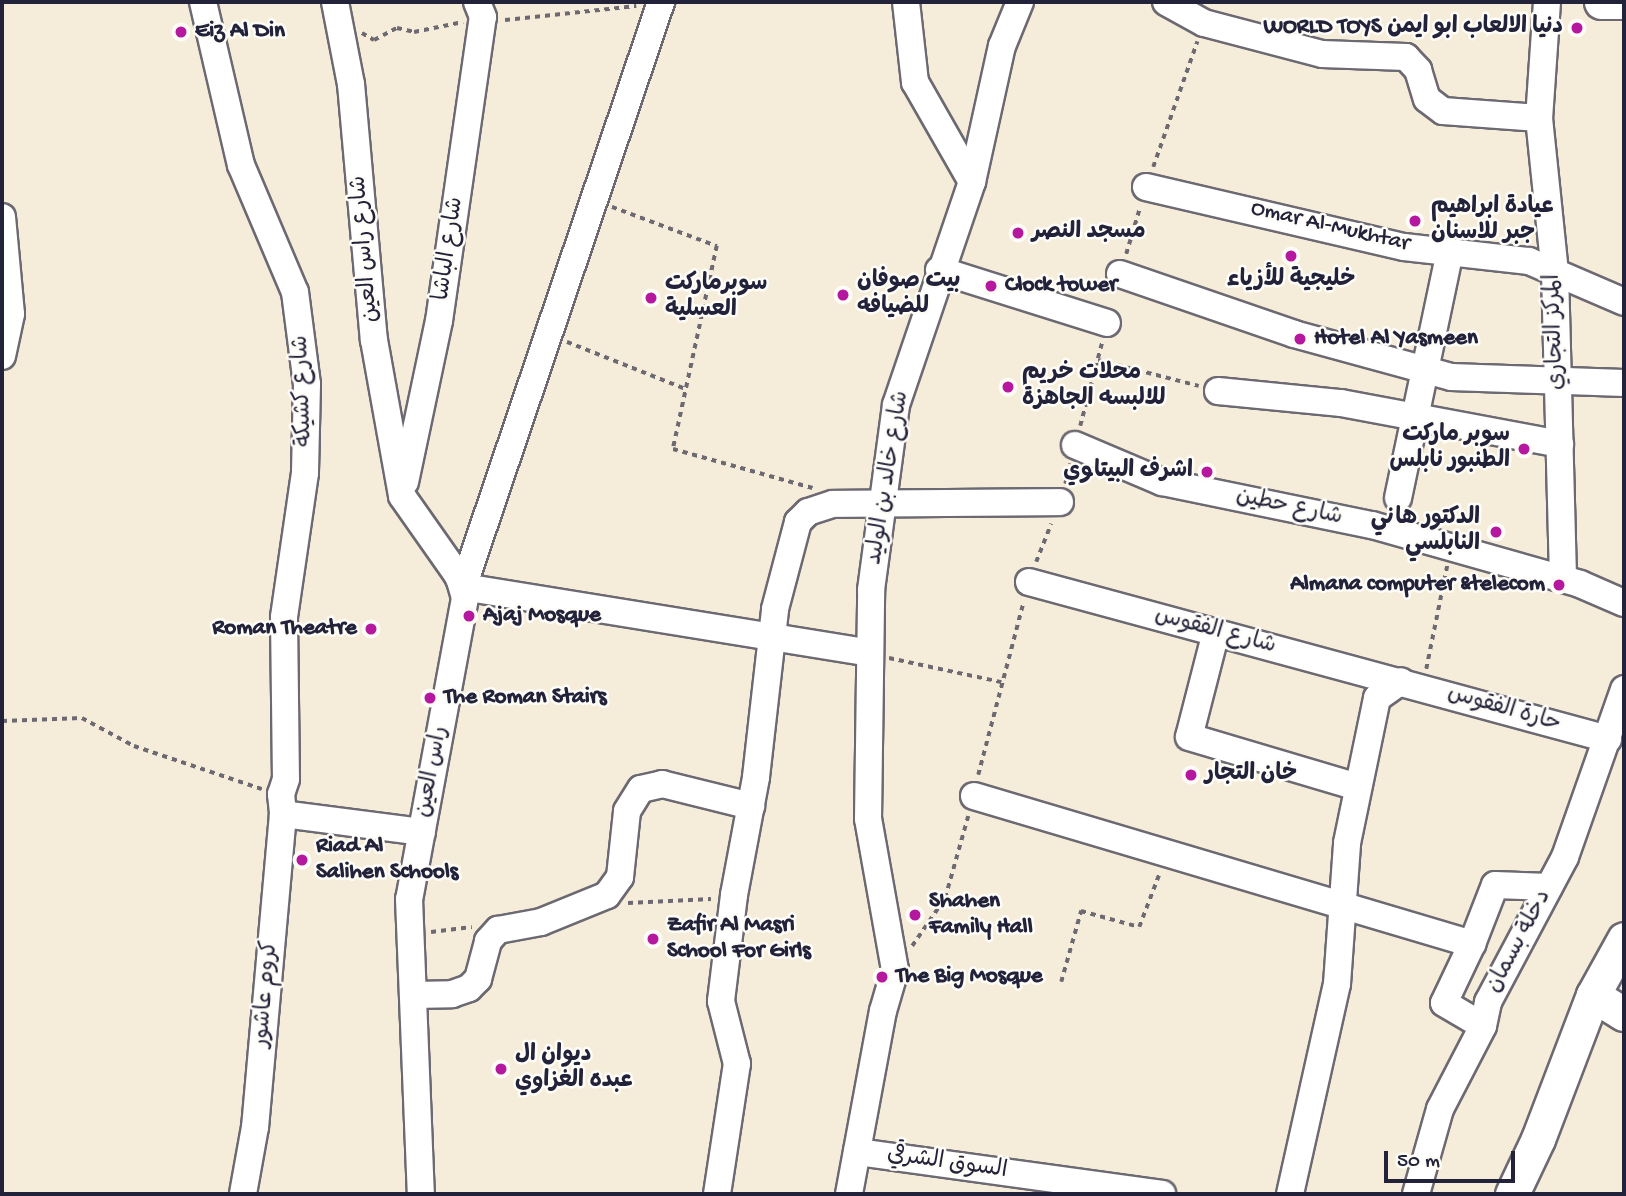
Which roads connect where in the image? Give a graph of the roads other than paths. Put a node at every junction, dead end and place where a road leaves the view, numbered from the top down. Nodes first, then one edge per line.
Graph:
1 (203, 2) edge
2 (335, 2) edge
3 (661, 2) edge
4 (906, 2) edge
5 (1020, 2) edge
6 (1166, 2) edge
7 (1547, 2) edge
8 (1601, 2) edge
9 (1624, 2) edge
10 (483, 7) edge
11 (1539, 118) junction
12 (972, 182) junction
13 (1146, 187) dead end
14 (2, 217) edge
15 (1450, 252) junction
16 (940, 270) junction
17 (1555, 272) junction
18 (1121, 274) dead end
19 (1624, 302) edge
20 (1107, 323) dead end
21 (2, 356) edge
22 (1424, 370) junction
23 (1558, 382) junction
24 (1624, 383) edge
25 (1218, 391) road end
26 (1414, 419) junction
27 (1560, 444) junction
28 (1075, 445) dead end
29 (402, 496) junction
30 (1398, 498) dead end
31 (1060, 502) dead end
32 (882, 507) junction
33 (459, 579) junction
34 (1563, 579) junction
35 (1028, 582) dead end
36 (1624, 603) edge
37 (1216, 632) junction
38 (772, 638) junction
39 (870, 653) junction
40 (1411, 684) junction
41 (1624, 689) edge
42 (1608, 739) junction
43 (1358, 787) junction
44 (974, 796) dead end
45 (282, 804) junction
46 (751, 806) junction
47 (422, 832) junction
48 (1549, 887) junction
49 (1341, 905) junction
50 (1624, 939) edge
51 (1472, 944) junction
52 (1607, 987) edge
53 (414, 995) junction
54 (1624, 1014) edge
55 (1483, 1026) junction
56 (857, 1152) junction
57 (1014, 1184) edge
58 (243, 1194) edge
59 (421, 1194) edge
60 (717, 1194) edge
61 (849, 1194) edge
62 (1162, 1194) edge
63 (1290, 1194) edge
64 (1416, 1194) edge
65 (1512, 1194) edge

1 - 45 street, شارع كشيكة
2 - 29 street, شارع راس العين
3 - 33 street, راس العين
4 - 12 street
5 - 12 street, شارع خالد بن الوليد
6 - 11 street
7 - 11 street, المركز التجاري
8 - 9 main road
10 - 29 street, شارع الباشا
11 - 17 street, المركز التجاري
12 - 16 street, شارع خالد بن الوليد
13 - 15 street, Omar Al-Mukhtar
14 - 21 street
15 - 17 street, Omar Al-Mukhtar
15 - 22 street
16 - 20 street
16 - 32 street, شارع خالد بن الوليد
17 - 19 street, Omar Al-Mukhtar
17 - 23 street, المركز التجاري
18 - 22 street
22 - 23 street
22 - 26 street
23 - 24 street
23 - 27 street, المركز التجاري
25 - 26 street
26 - 27 street
26 - 30 street
27 - 34 street, المركز التجاري
28 - 34 street, شارع حطين
29 - 33 street
31 - 32 street
32 - 38 street
32 - 39 street, شارع خالد بن الوليد
33 - 38 street
33 - 47 street, راس العين
34 - 36 street, شارع حطين
35 - 37 street, شارع الفقوس
37 - 40 street, شارع الفقوس
37 - 43 street
38 - 39 street
38 - 46 street
39 - 56 street, شارع خالد بن الوليد
40 - 42 street, حارة الفقوس
40 - 43 street
41 - 42 street, دخلة بسمان
42 - 48 street, دخلة بسمان
43 - 49 street
44 - 49 street
45 - 47 street
45 - 58 street, كروم عاشور
46 - 53 street
46 - 60 street
47 - 53 street, راس العين
48 - 51 street
48 - 55 street, دخلة بسمان
49 - 51 street
49 - 63 street
50 - 52 main road
51 - 55 street
52 - 54 main road
52 - 65 main road
53 - 59 street, راس العين
55 - 64 street, دخلة بسمان
56 - 57 street, السوق الشرقي
56 - 61 street
57 - 62 street, السوق الشرقي

